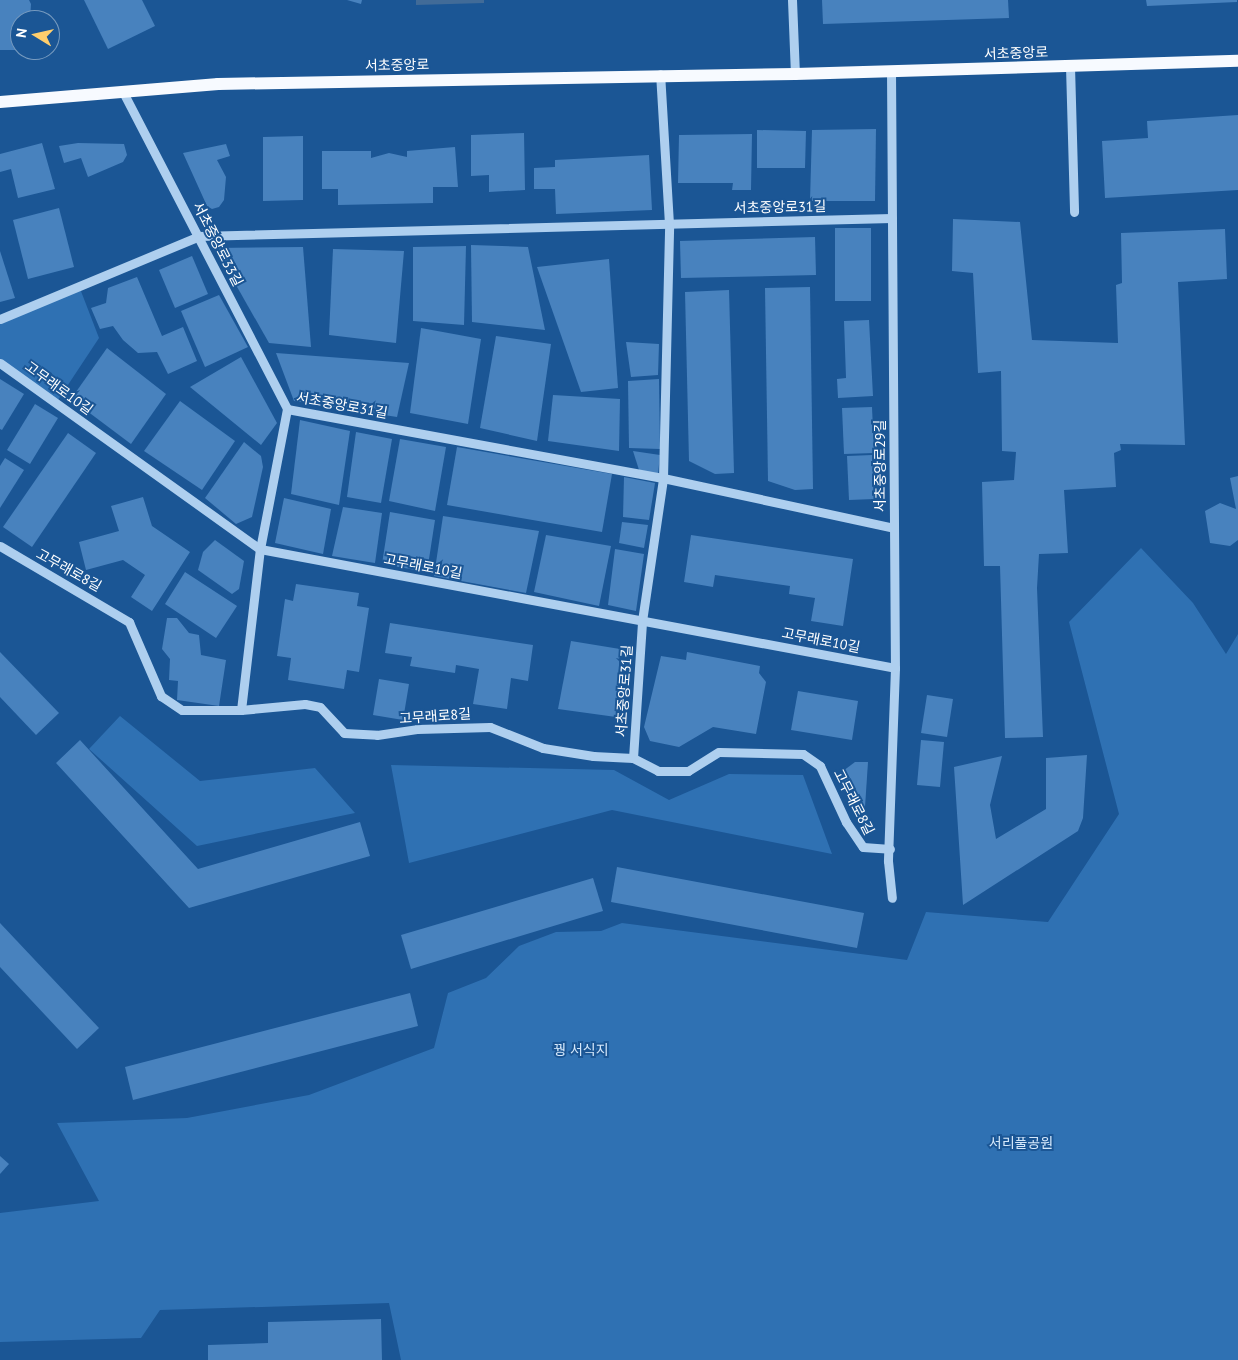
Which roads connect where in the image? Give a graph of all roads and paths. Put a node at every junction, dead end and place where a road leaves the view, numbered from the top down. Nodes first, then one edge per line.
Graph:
1 (792, 0) edge
2 (1238, 61) edge
3 (1070, 66) junction
4 (892, 71) junction
5 (660, 74) junction
6 (794, 74) junction
7 (123, 92) junction
8 (0, 102) edge
9 (1074, 212) dead end
10 (892, 218) junction
11 (669, 224) junction
12 (199, 236) junction
13 (0, 319) edge
14 (0, 363) edge
15 (286, 409) junction
16 (663, 478) junction
17 (894, 528) junction
18 (0, 546) edge
19 (260, 550) junction
20 (642, 621) junction
21 (895, 668) junction
22 (241, 710) junction
23 (633, 758) junction
24 (890, 850) junction
25 (892, 898) dead end

1 - 6 street
2 - 3 main road, 서초중앙로
3 - 4 main road, 서초중앙로
3 - 9 street
4 - 6 main road, 서초중앙로
4 - 10 street, 서초중앙로29길
5 - 6 main road, 서초중앙로
5 - 7 main road, 서초중앙로
5 - 11 street, 서초중앙로31길
7 - 8 main road, 서초중앙로
7 - 12 street, 서초중앙로33길
10 - 11 street, 서초중앙로31길
10 - 17 street, 서초중앙로29길
11 - 12 street, 서초중앙로31길
11 - 16 street, 서초중앙로31길
12 - 13 street, 서초중앙로31길
12 - 15 street, 서초중앙로33길
14 - 19 street, 고무래로10길
15 - 16 street, 서초중앙로31길
15 - 19 street, 서초중앙로31길
16 - 17 street, 서초중앙로31길
16 - 20 street, 서초중앙로31길
17 - 21 street, 서초중앙로29길
18 - 22 street, 고무래로8길
19 - 20 street, 고무래로10길
19 - 22 street, 서초중앙로31길
20 - 21 street, 고무래로10길
20 - 23 street, 서초중앙로31길
21 - 24 street, 서초중앙로29길
22 - 23 street, 고무래로8길
23 - 24 street, 고무래로8길
24 - 25 street, 서초중앙로29길

